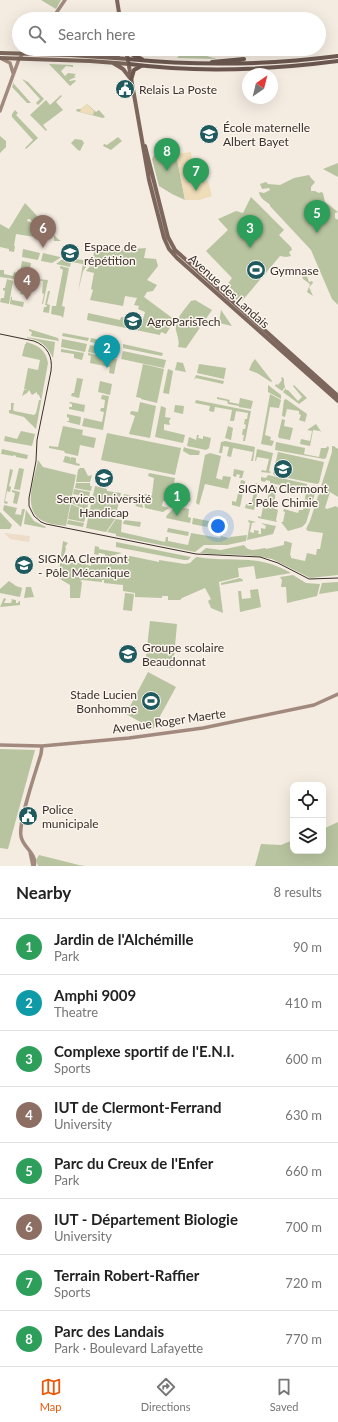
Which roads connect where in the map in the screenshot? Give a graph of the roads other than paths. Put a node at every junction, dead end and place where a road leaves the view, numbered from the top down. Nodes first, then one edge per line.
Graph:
1 (65, 0) edge
2 (117, 0) edge
3 (57, 12) edge
4 (119, 12) edge
5 (0, 53) edge
6 (12, 54) edge
7 (20, 56) edge
8 (91, 56) edge
9 (127, 56) edge
10 (135, 56) edge
11 (338, 56) edge
12 (114, 57) joint
13 (1, 58) edge
14 (19, 59) junction
15 (244, 59) dead end
16 (128, 61) junction
17 (146, 61) junction
18 (338, 61) edge
19 (112, 62) junction
20 (202, 64) junction
21 (144, 65) junction
22 (13, 74) junction
23 (131, 80) junction
24 (0, 111) edge
25 (321, 383) junction
26 (338, 396) edge
27 (338, 401) edge
28 (338, 694) edge
29 (0, 745) edge
30 (42, 746) junction
31 (33, 866) edge

1 - 3 main road
2 - 4 main road
5 - 6 main road
7 - 14 main road
8 - 12 main road
9 - 16 main road, Avenue des Landais
10 - 17 highway
11 - 20 highway
12 - 16 main road
13 - 14 main road
13 - 22 main road
14 - 19 main road
14 - 22 main road
15 - 20 highway
16 - 17 highway
16 - 19 main road
16 - 21 highway
16 - 23 main road, Avenue des Landais
17 - 20 highway
18 - 21 highway
19 - 23 main road
21 - 23 highway
22 - 24 main road
23 - 25 main road, Avenue des Landais
25 - 26 main road
25 - 27 main road
28 - 30 main road, Avenue Roger Maerte
29 - 30 main road, Avenue Roger Maerte
30 - 31 main road

